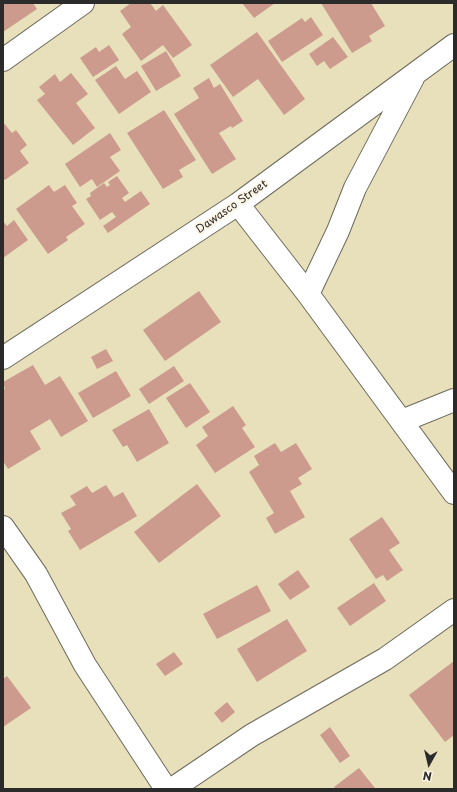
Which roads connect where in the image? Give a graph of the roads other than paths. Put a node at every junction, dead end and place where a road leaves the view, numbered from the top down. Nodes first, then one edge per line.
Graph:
1 (82, 3) edge
2 (59, 9) edge
3 (454, 46) edge
4 (3, 60) edge
5 (415, 74) junction
6 (238, 204) junction
7 (308, 294) junction
8 (3, 358) edge
9 (454, 400) edge
10 (402, 421) junction
11 (454, 493) edge
12 (3, 527) edge
13 (454, 610) edge
14 (166, 789) edge
15 (172, 789) edge

1 - 2 street
2 - 4 street
3 - 5 street, Dawasco Street
5 - 6 street, Dawasco Street
5 - 7 street
6 - 7 street
6 - 8 street, Dawasco Street
7 - 10 street
9 - 10 street
10 - 11 street
12 - 14 street
13 - 15 street

